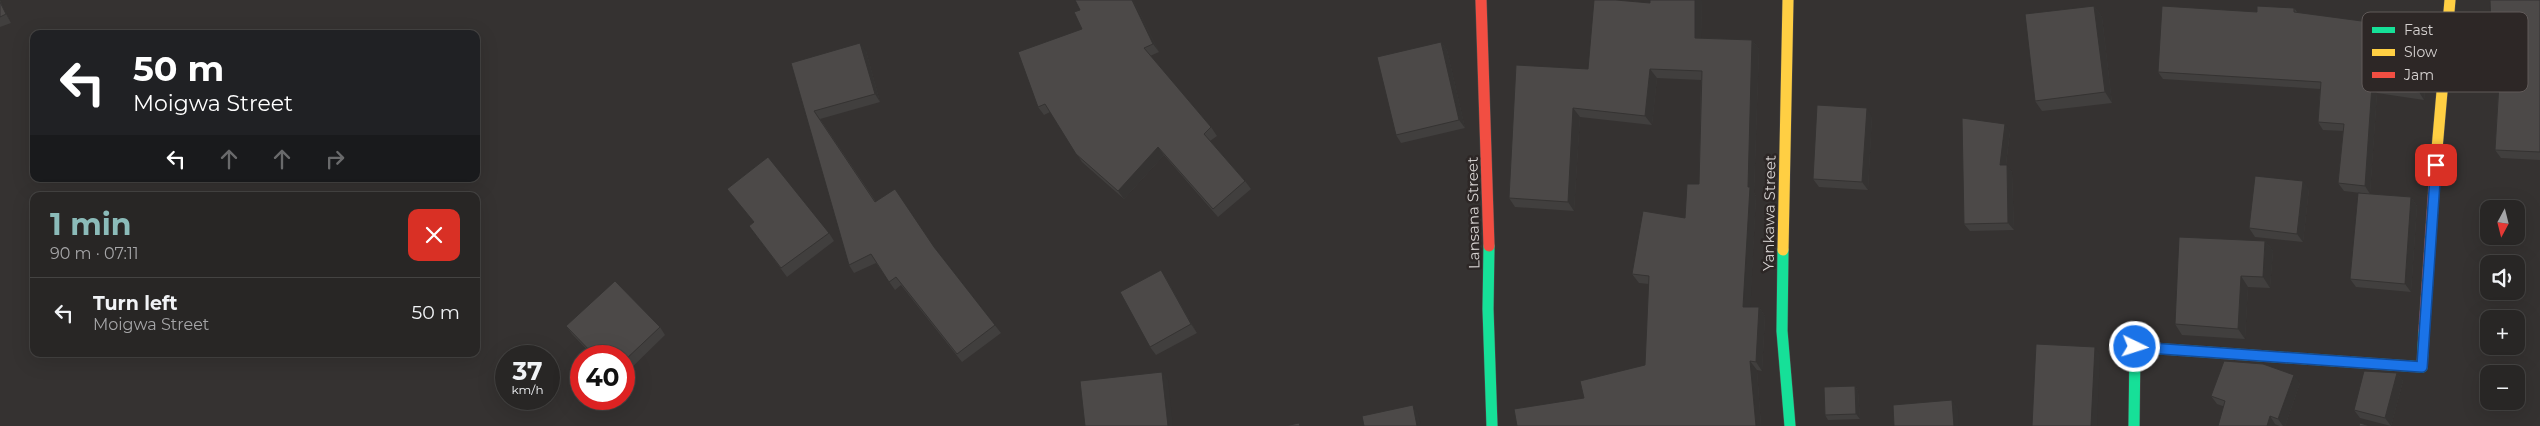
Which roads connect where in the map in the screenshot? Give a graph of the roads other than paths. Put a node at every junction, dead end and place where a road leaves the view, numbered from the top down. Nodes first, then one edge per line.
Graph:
1 (1481, 0) edge
2 (1788, 0) edge
3 (2442, 92) edge
4 (1492, 426) edge
5 (1790, 426) edge
6 (2134, 426) edge

1 - 4 street, Lansana Street
2 - 5 street, Yankawa Street
3 - 6 street

